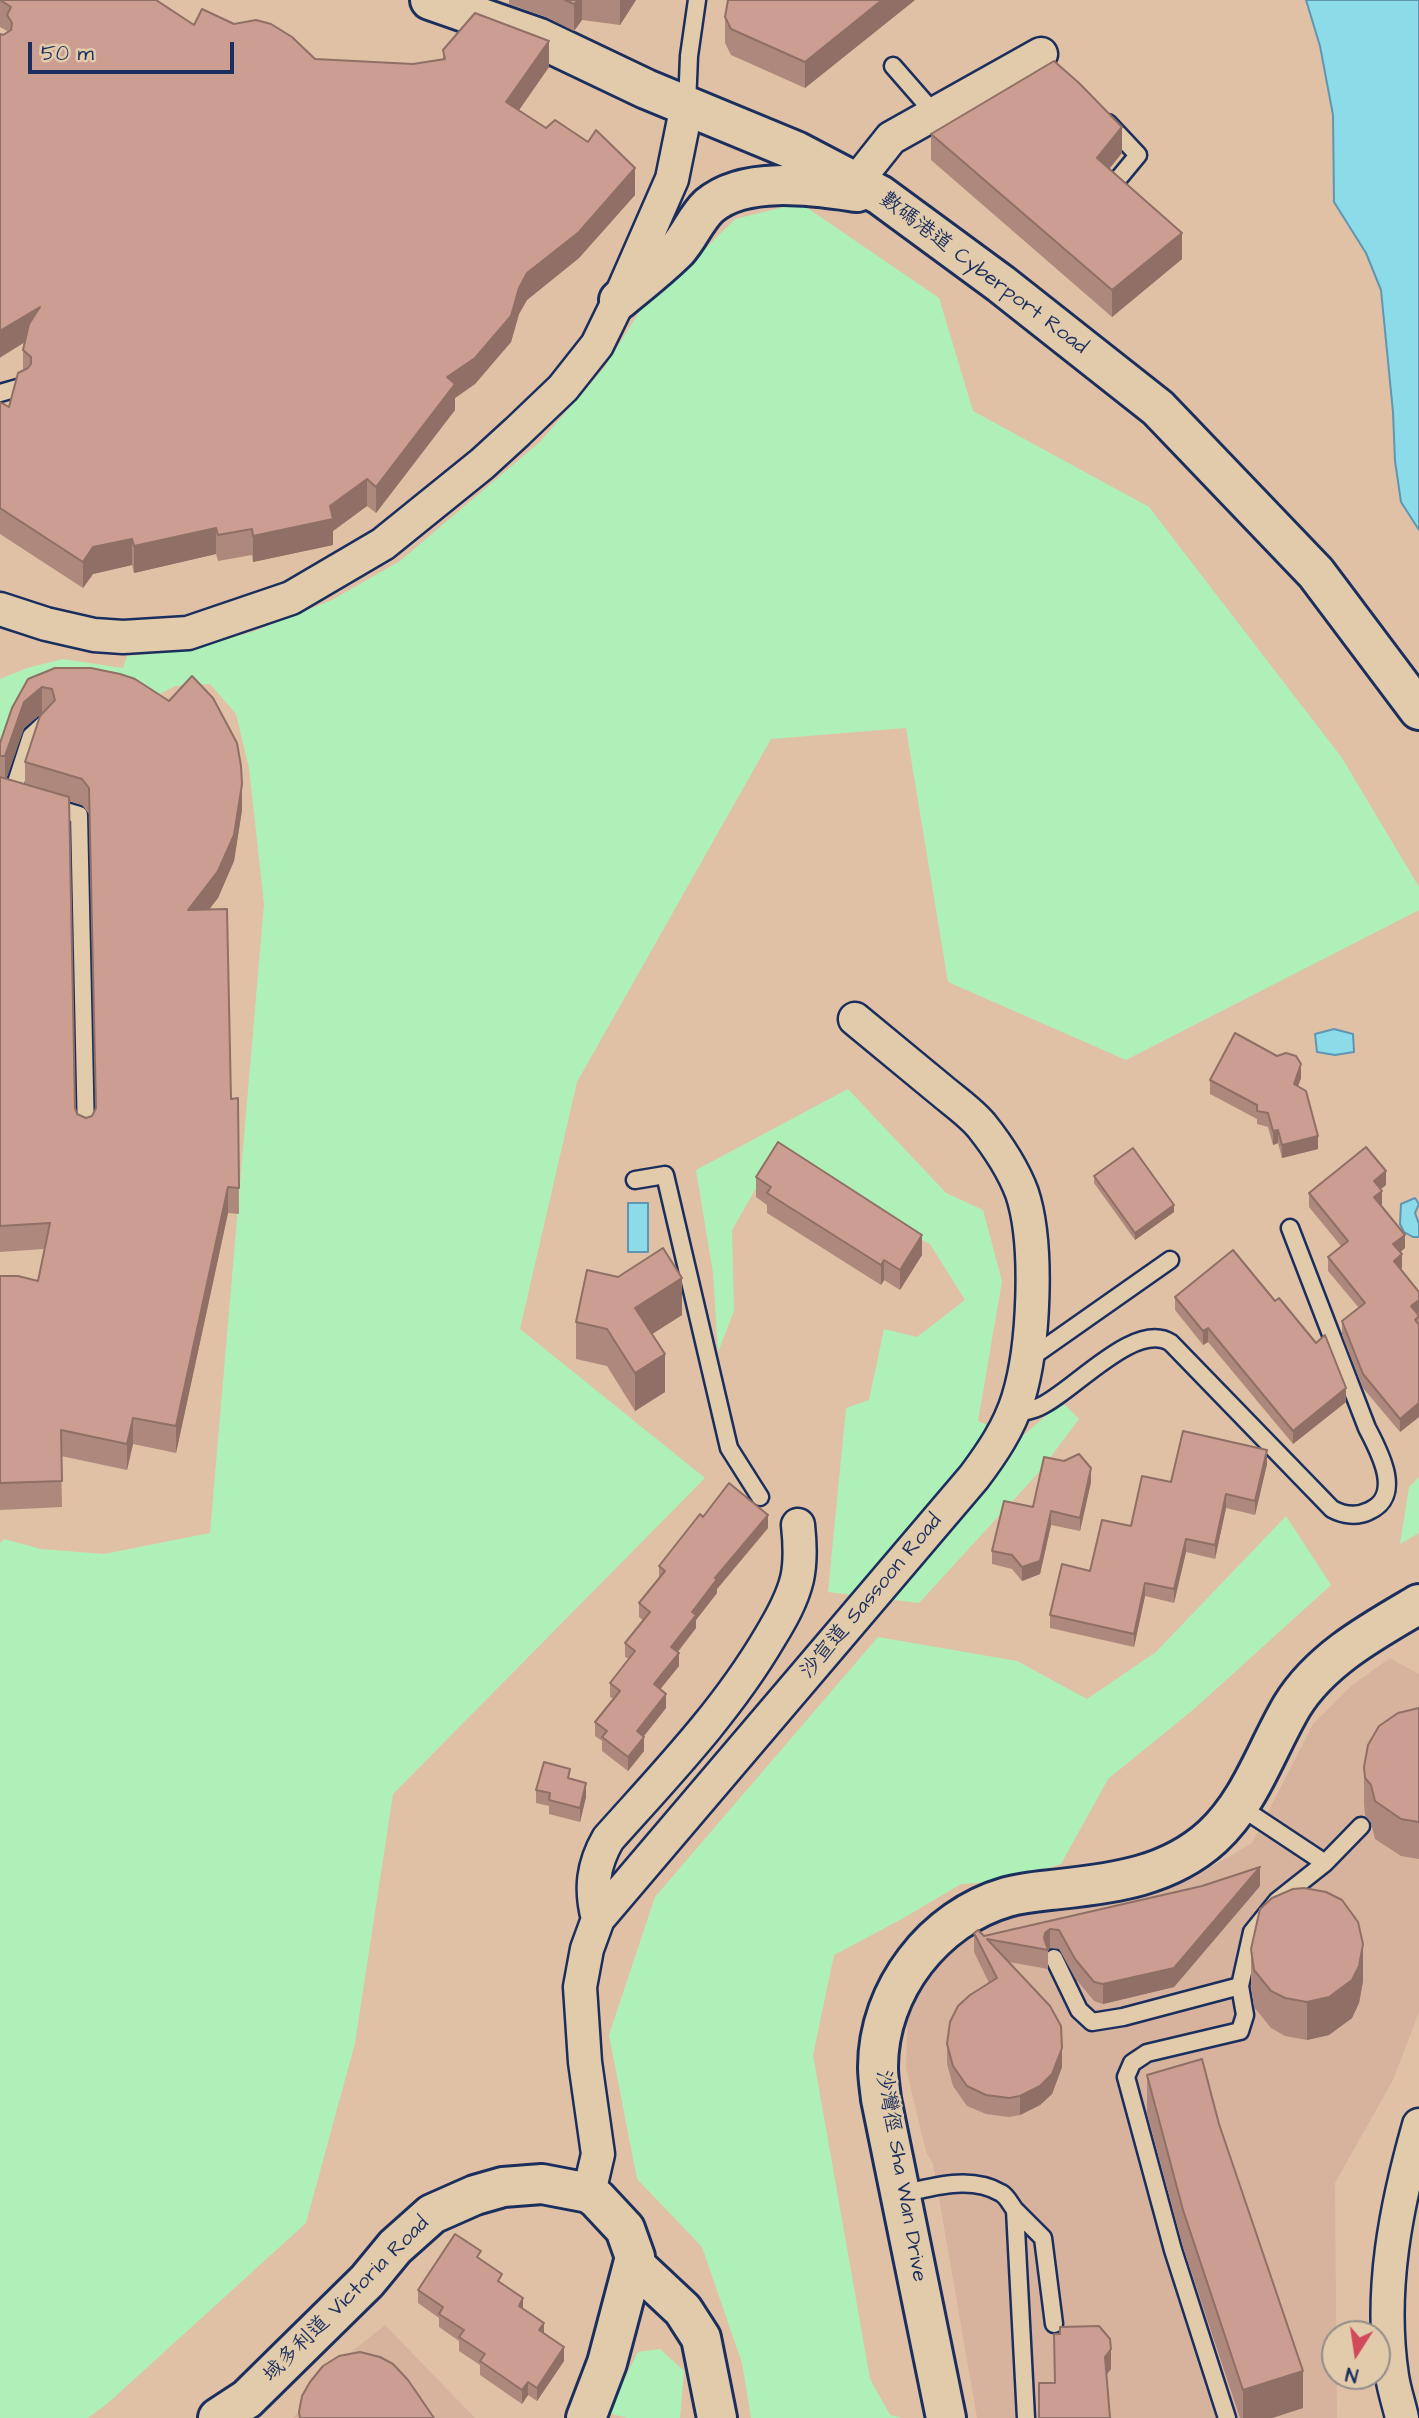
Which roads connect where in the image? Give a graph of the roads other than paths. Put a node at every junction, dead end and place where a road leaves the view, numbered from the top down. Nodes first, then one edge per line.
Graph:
1 (430, 0) edge
2 (697, 0) edge
3 (1046, 59) dead end
4 (893, 66) dead end
5 (687, 105) junction
6 (934, 113) junction
7 (1099, 114) edge
8 (1114, 184) edge
9 (868, 189) junction
10 (619, 300) junction
11 (21, 387) edge
12 (0, 393) edge
13 (0, 608) edge
14 (1419, 710) edge
15 (45, 723) edge
16 (19, 797) edge
17 (855, 1018) dead end
18 (86, 1134) edge
19 (635, 1180) dead end
20 (1290, 1228) dead end
21 (1170, 1260) dead end
22 (1027, 1360) junction
23 (1013, 1413) junction
24 (760, 1497) dead end
25 (798, 1525) dead end
26 (1419, 1604) edge
27 (1239, 1806) junction
28 (1361, 1826) dead end
29 (1325, 1863) junction
30 (598, 1919) junction
31 (1054, 1958) dead end
32 (1240, 1986) junction
33 (1419, 2125) edge
34 (589, 2193) junction
35 (901, 2194) junction
36 (1015, 2210) junction
37 (635, 2265) junction
38 (1054, 2324) dead end
39 (218, 2418) edge
40 (586, 2418) edge
41 (717, 2418) edge
42 (946, 2418) edge
43 (1026, 2418) edge
44 (1227, 2418) edge
45 (1402, 2418) edge

1 - 5 street, 數碼港道 Cyberport Road
2 - 5 lane
3 - 6 street
4 - 6 lane
5 - 9 street, 數碼港道 Cyberport Road
5 - 10 street
6 - 9 street
7 - 8 lane
9 - 10 street
9 - 14 street, 數碼港道 Cyberport Road
10 - 13 street
11 - 12 lane
15 - 16 lane
16 - 18 lane
17 - 22 street, 沙宣道 Sassoon Road
19 - 24 lane
20 - 23 lane
21 - 22 lane
22 - 23 street, 沙宣道 Sassoon Road
23 - 30 street, 沙宣道 Sassoon Road
25 - 30 street
26 - 27 street, 沙灣徑 Sha Wan Drive
27 - 29 lane
27 - 35 street, 沙灣徑 Sha Wan Drive
28 - 29 lane
29 - 32 lane
30 - 34 street, 沙宣道 Sassoon Road
31 - 32 lane
32 - 44 lane
33 - 45 street
34 - 37 street
34 - 39 street, 域多利道 Victoria Road
35 - 36 lane
35 - 42 street, 沙灣徑 Sha Wan Drive
36 - 38 lane
36 - 43 lane
37 - 40 street
37 - 41 street

